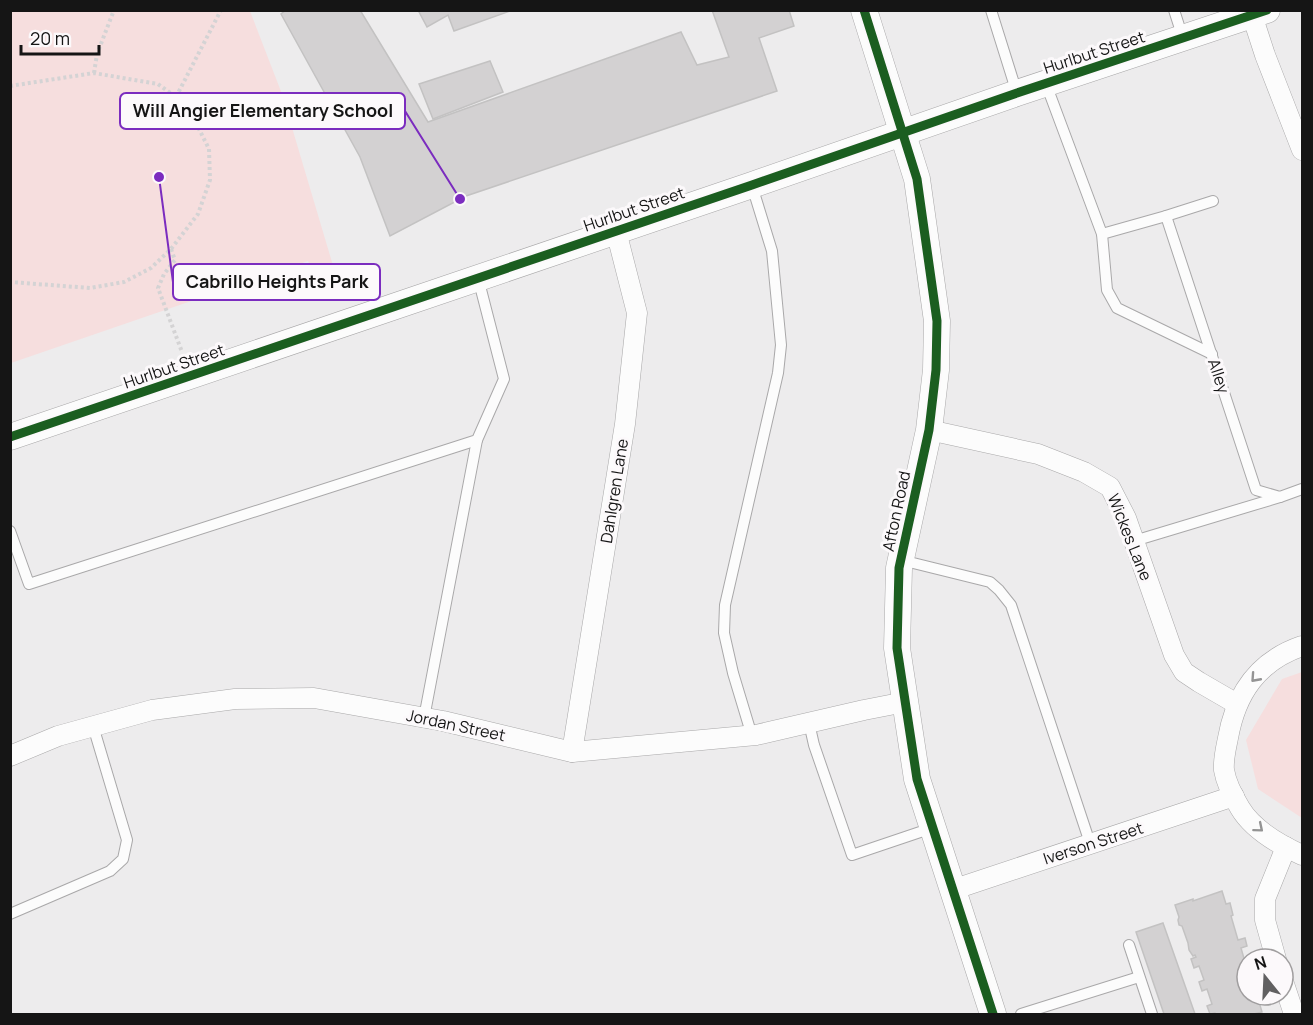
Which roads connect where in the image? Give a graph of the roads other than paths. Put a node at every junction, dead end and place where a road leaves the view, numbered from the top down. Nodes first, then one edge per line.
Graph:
1 (864, 10) edge
2 (991, 10) edge
3 (1174, 10) edge
4 (1260, 13) edge
5 (1183, 38) junction
6 (1046, 83) junction
7 (1017, 93) junction
8 (903, 134) junction
9 (1302, 150) edge
10 (752, 185) junction
11 (1213, 201) dead end
12 (1166, 216) junction
13 (616, 231) junction
14 (1102, 234) junction
15 (478, 278) junction
16 (1212, 354) junction
17 (929, 430) junction
18 (10, 437) edge
19 (477, 440) junction
20 (1302, 489) edge
21 (1280, 497) junction
22 (10, 531) edge
23 (1134, 541) junction
24 (901, 560) junction
25 (1302, 646) edge
26 (905, 702) junction
27 (1238, 705) junction
28 (424, 718) junction
29 (809, 723) junction
30 (93, 726) junction
31 (752, 736) junction
32 (572, 752) junction
33 (10, 756) edge
34 (1234, 796) junction
35 (932, 828) junction
36 (1090, 843) junction
37 (1294, 851) edge
38 (952, 890) junction
39 (10, 914) edge
40 (1129, 945) dead end
41 (1272, 947) edge
42 (1139, 977) junction
43 (993, 1014) edge
44 (1021, 1014) edge
45 (1152, 1014) edge

1 - 8 street, Afton Road
2 - 7 lane
3 - 5 lane
4 - 5 street, Hurlbut Street
4 - 9 street
5 - 6 street, Hurlbut Street
6 - 7 street, Hurlbut Street
6 - 14 lane
7 - 8 street, Hurlbut Street
8 - 10 street, Hurlbut Street
8 - 17 street, Afton Road
10 - 13 street, Hurlbut Street
10 - 31 lane
11 - 12 lane
12 - 14 lane
12 - 16 lane, Alley
13 - 15 street, Hurlbut Street
13 - 32 street, Dahlgren Lane
14 - 16 lane
15 - 18 street, Hurlbut Street
15 - 19 lane
16 - 21 lane, Alley
17 - 23 street, Wickes Lane
17 - 24 street, Afton Road
19 - 22 lane
19 - 28 lane
20 - 21 lane
21 - 23 lane
23 - 27 street, Wickes Lane
24 - 26 street, Afton Road
24 - 36 lane
25 -> 27 street
26 - 29 street, Jordan Street
26 - 35 street, Afton Road
27 - 34 street
28 - 30 street, Jordan Street
28 - 32 street, Jordan Street
29 - 31 street, Jordan Street
29 - 35 lane
30 - 33 street, Jordan Street
30 - 39 lane
31 - 32 street, Jordan Street
34 - 36 street, Iverson Street
34 -> 37 street
35 - 38 street, Afton Road
36 - 38 street, Iverson Street
37 - 41 street
38 - 43 street, Afton Road
40 - 42 lane
42 - 44 lane
42 - 45 lane

